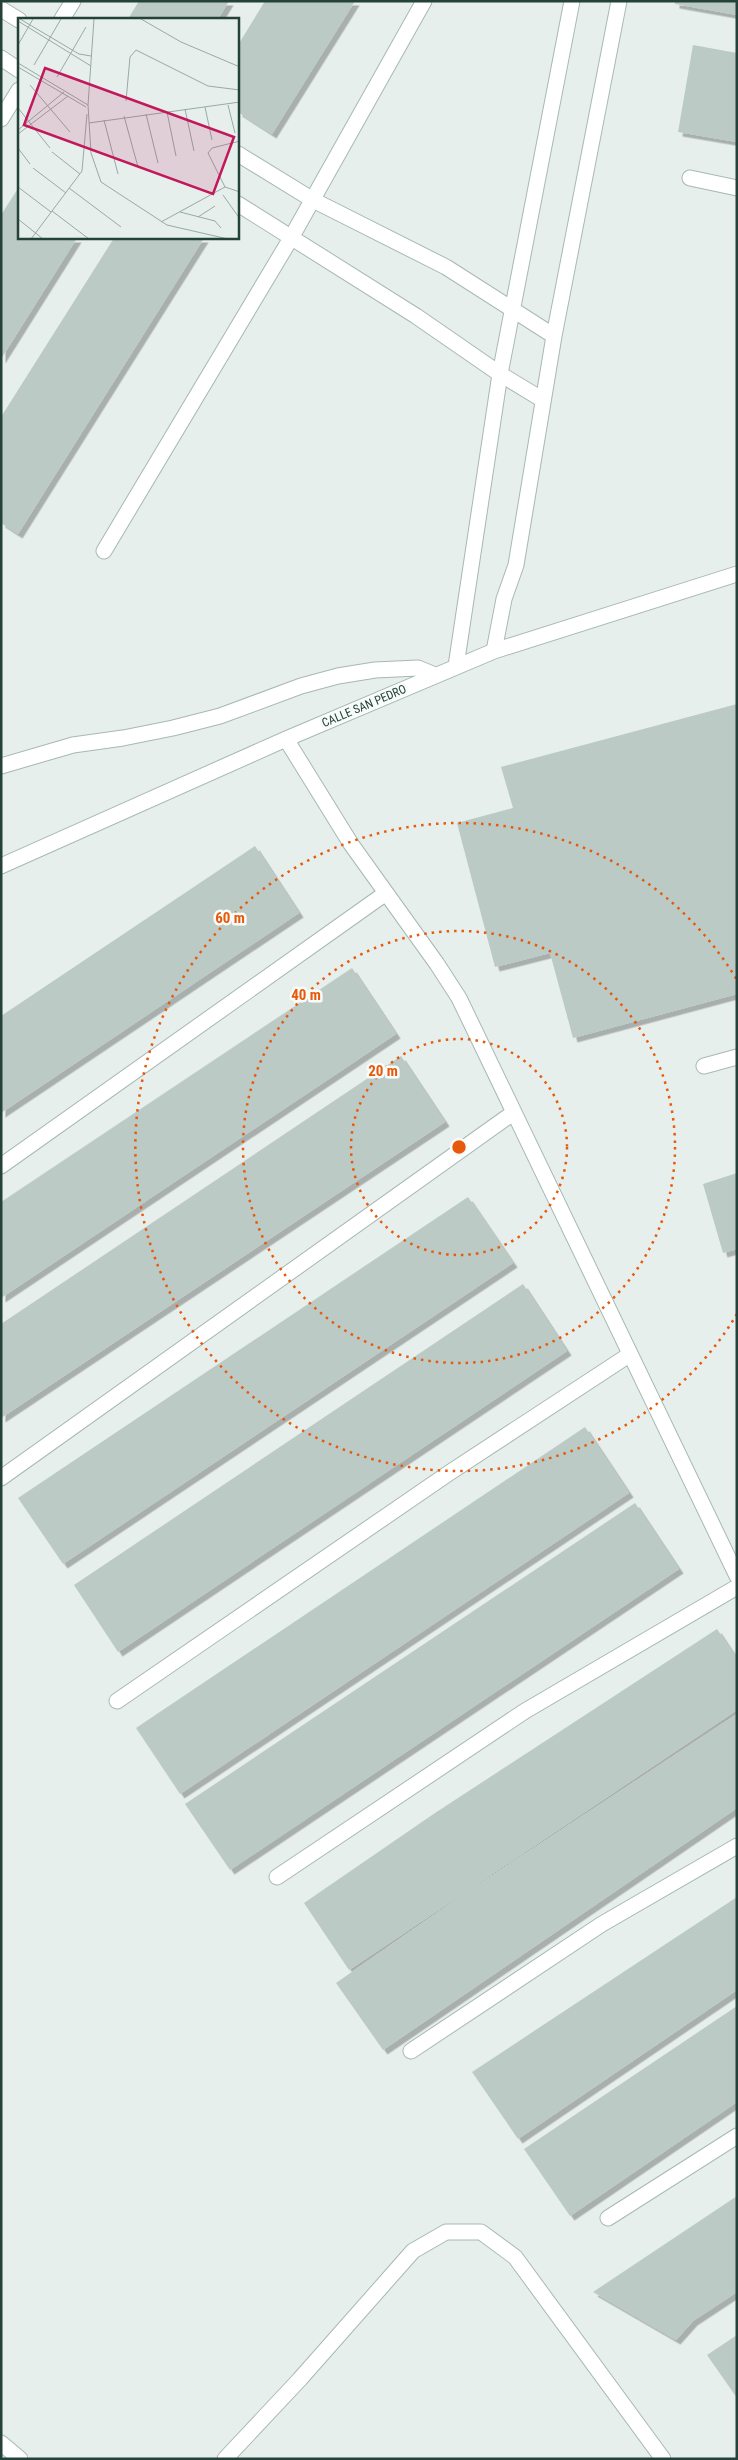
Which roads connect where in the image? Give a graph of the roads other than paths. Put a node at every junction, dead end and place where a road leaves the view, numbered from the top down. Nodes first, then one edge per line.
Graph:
1 (73, 1) edge
2 (424, 1) edge
3 (572, 1) edge
4 (619, 1) edge
5 (1, 9) edge
6 (63, 18) edge
7 (18, 19) edge
8 (1, 58) edge
9 (18, 69) edge
10 (18, 92) edge
11 (1, 119) edge
12 (239, 155) edge
13 (690, 178) dead end
14 (737, 188) edge
15 (313, 200) junction
16 (239, 205) edge
17 (291, 238) junction
18 (514, 310) junction
19 (554, 336) junction
20 (500, 374) junction
21 (543, 400) junction
22 (104, 551) dead end
23 (737, 574) edge
24 (494, 651) junction
25 (456, 666) junction
26 (435, 675) junction
27 (286, 739) junction
28 (1, 766) edge
29 (1, 866) edge
30 (386, 893) junction
31 (737, 1057) edge
32 (704, 1066) dead end
33 (514, 1113) junction
34 (1, 1166) edge
35 (630, 1355) junction
36 (1, 1478) edge
37 (737, 1576) edge
38 (737, 1586) edge
39 (117, 1701) dead end
40 (737, 1846) edge
41 (276, 1877) dead end
42 (411, 2051) dead end
43 (737, 2136) edge
44 (608, 2218) dead end
45 (1, 2443) edge
46 (20, 2459) edge
47 (225, 2459) edge
48 (663, 2459) edge

1 - 6 street
2 - 15 street
3 - 18 street
4 - 19 street
5 - 7 street
8 - 9 street
10 - 11 street
12 - 15 street
13 - 14 street
15 - 17 street
15 - 18 street
16 - 17 street
17 - 20 street
17 - 22 street
18 - 19 street
18 - 20 street
19 - 21 street
20 - 21 street
20 - 25 street
21 - 24 street
23 - 24 street, CALLE SAN PEDRO
24 - 25 street, CALLE SAN PEDRO
25 - 26 street, CALLE SAN PEDRO
26 - 27 street, CALLE SAN PEDRO
26 - 28 street
27 - 29 street, CALLE SAN PEDRO
27 - 30 street
30 - 33 street
30 - 34 street
31 - 32 street
33 - 35 street
33 - 36 street
35 - 37 street
35 - 39 street
38 - 41 street
40 - 42 street
43 - 44 street
45 - 46 street
47 - 48 street

